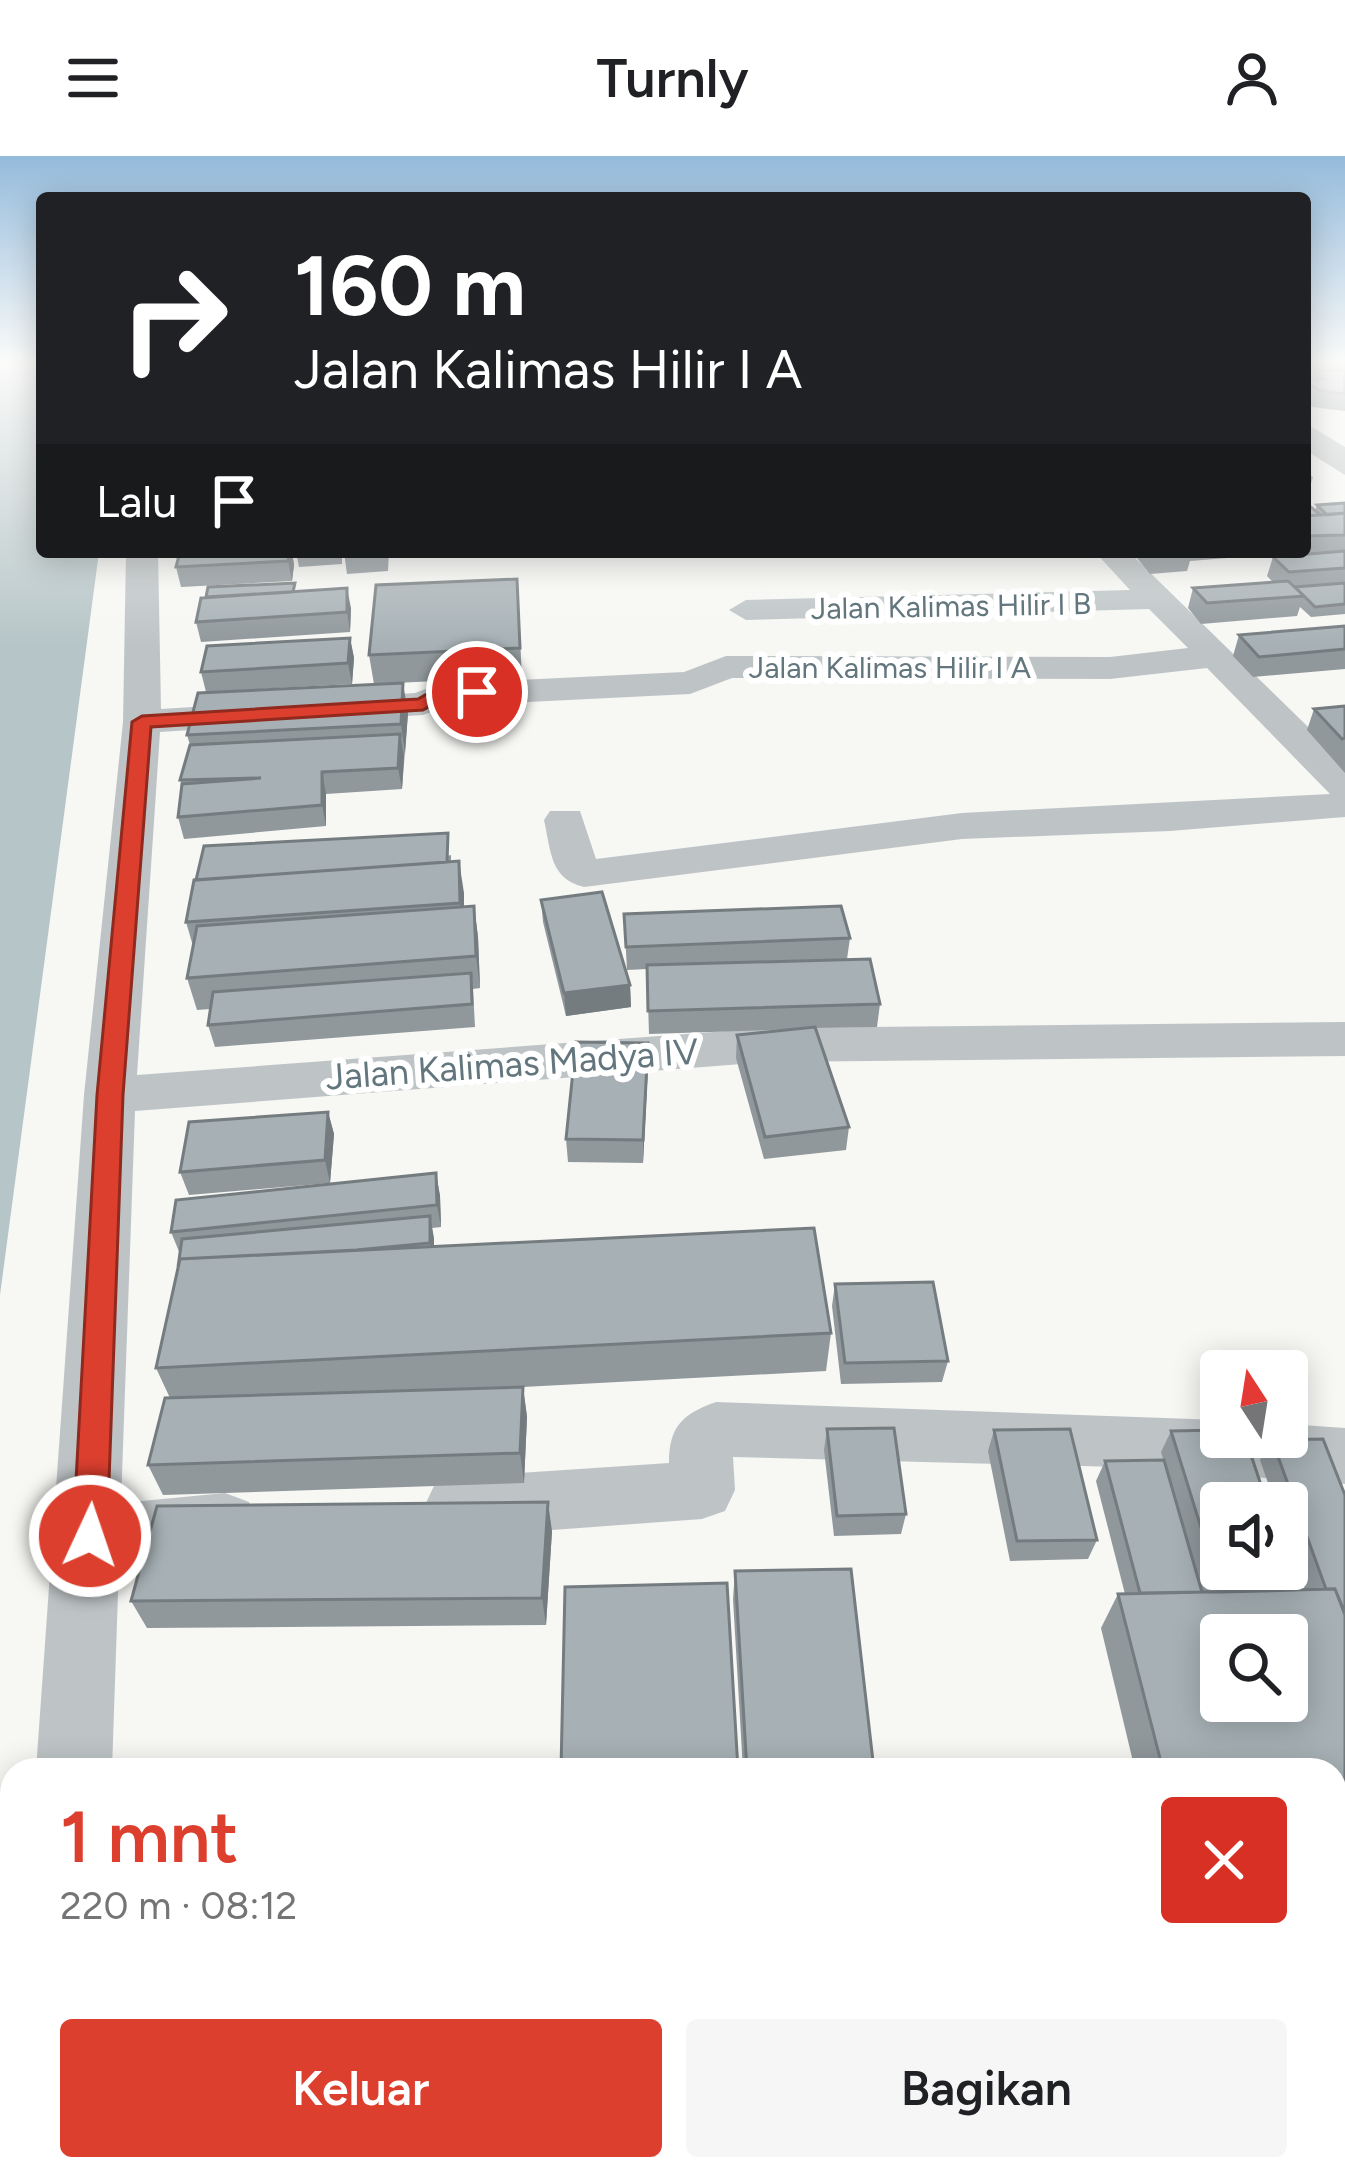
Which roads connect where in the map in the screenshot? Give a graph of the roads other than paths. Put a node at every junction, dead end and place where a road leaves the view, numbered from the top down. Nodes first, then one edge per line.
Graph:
1 (142, 558) edge
2 (1117, 558) edge
3 (1156, 599) junction
4 (746, 610) dead end
5 (1216, 656) junction
6 (142, 722) junction
7 (1345, 786) edge
8 (1345, 805) edge
9 (565, 820) dead end
10 (1345, 1040) edge
11 (110, 1095) junction
12 (1345, 1456) edge
13 (391, 1511) edge
14 (296, 1518) edge
15 (90, 1536) junction
16 (75, 1758) edge

1 - 6 street
2 - 3 street
3 - 4 street, Jalan Kalimas Hilir I B
3 - 5 street
5 - 6 street, Jalan Kalimas Hilir I A
5 - 7 street
6 - 11 street
8 - 9 street
10 - 11 street, Jalan Kalimas Madya IV
11 - 15 street
12 - 13 street
14 - 15 street
15 - 16 street

